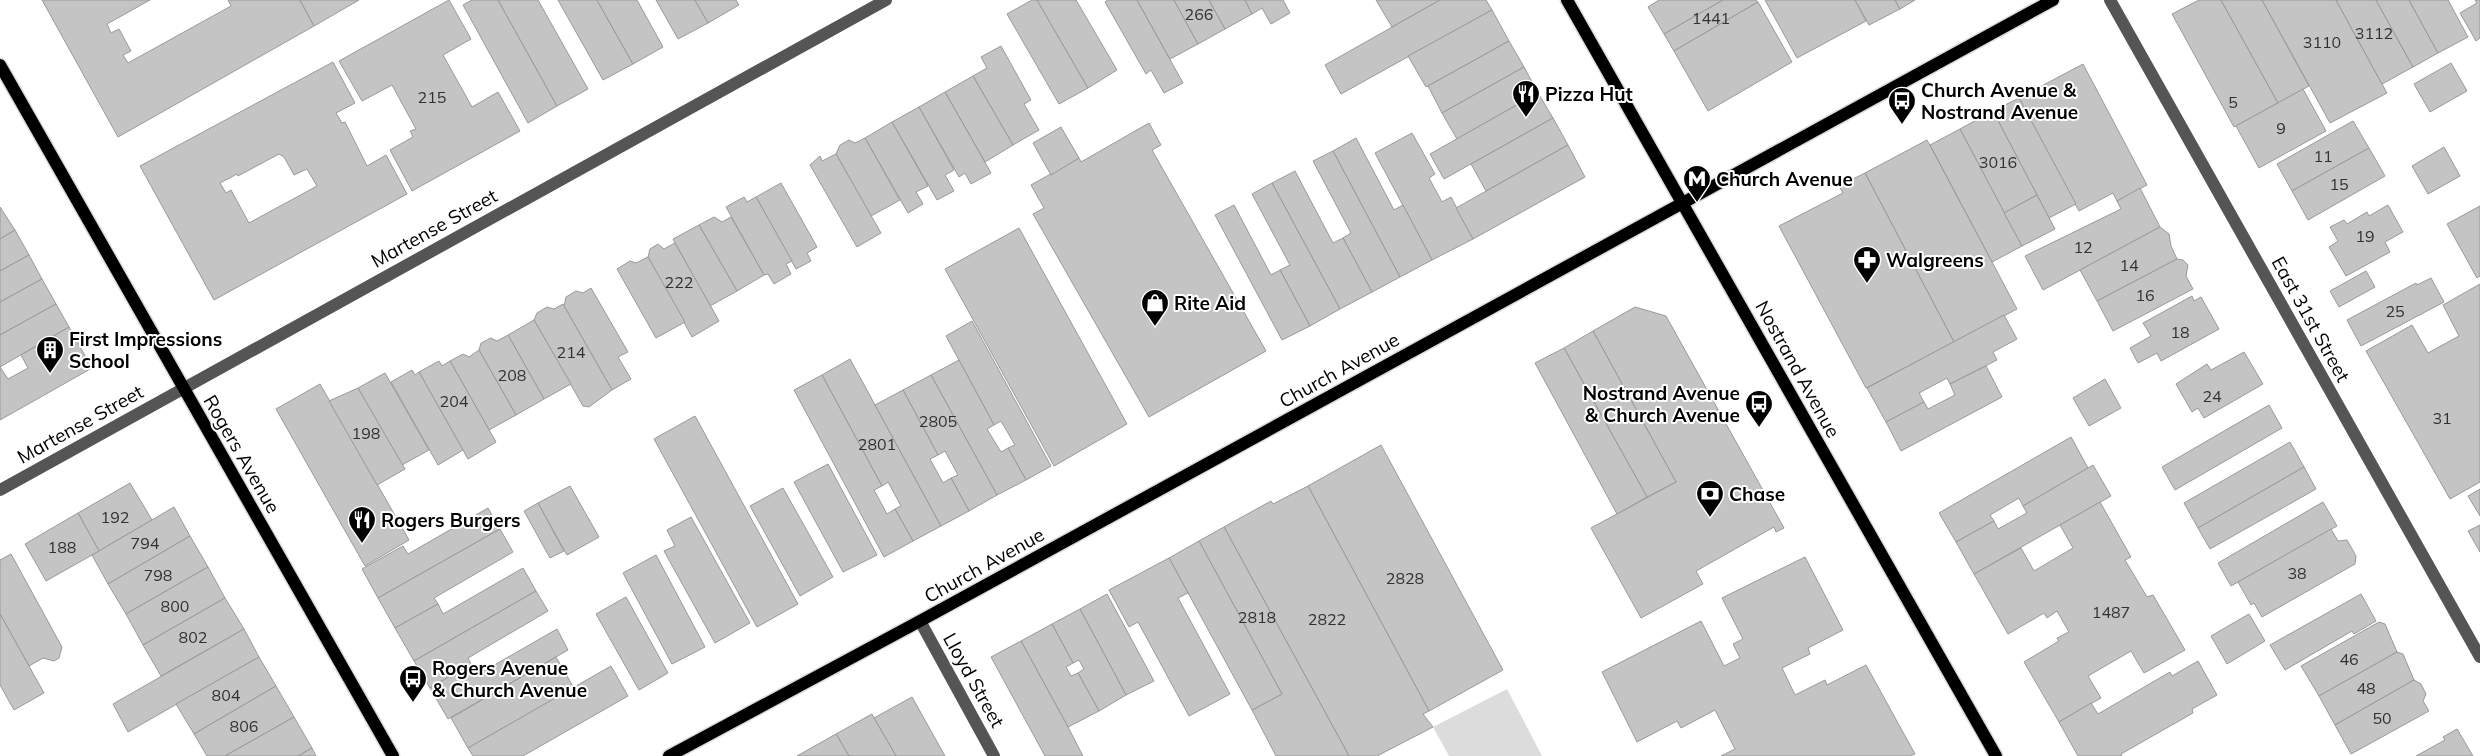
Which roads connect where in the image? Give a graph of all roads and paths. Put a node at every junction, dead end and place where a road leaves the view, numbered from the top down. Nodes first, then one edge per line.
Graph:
1 (886, 0) edge
2 (1567, 0) edge
3 (2052, 0) edge
4 (2110, 0) edge
5 (0, 65) edge
6 (1682, 202) junction
7 (182, 389) junction
8 (0, 490) edge
9 (920, 621) junction
10 (2480, 657) edge
11 (393, 756) edge
12 (669, 756) edge
13 (994, 756) edge
14 (1996, 756) edge

1 - 7 street, Martense Street
2 - 6 main road, Nostrand Avenue
3 - 6 main road, Church Avenue
4 - 10 street, East 31st Street
5 - 7 main road, Rogers Avenue
6 - 9 main road, Church Avenue
6 - 14 main road, Nostrand Avenue
7 - 8 street, Martense Street
7 - 11 main road, Rogers Avenue
9 - 12 main road, Church Avenue
9 - 13 street, Lloyd Street

